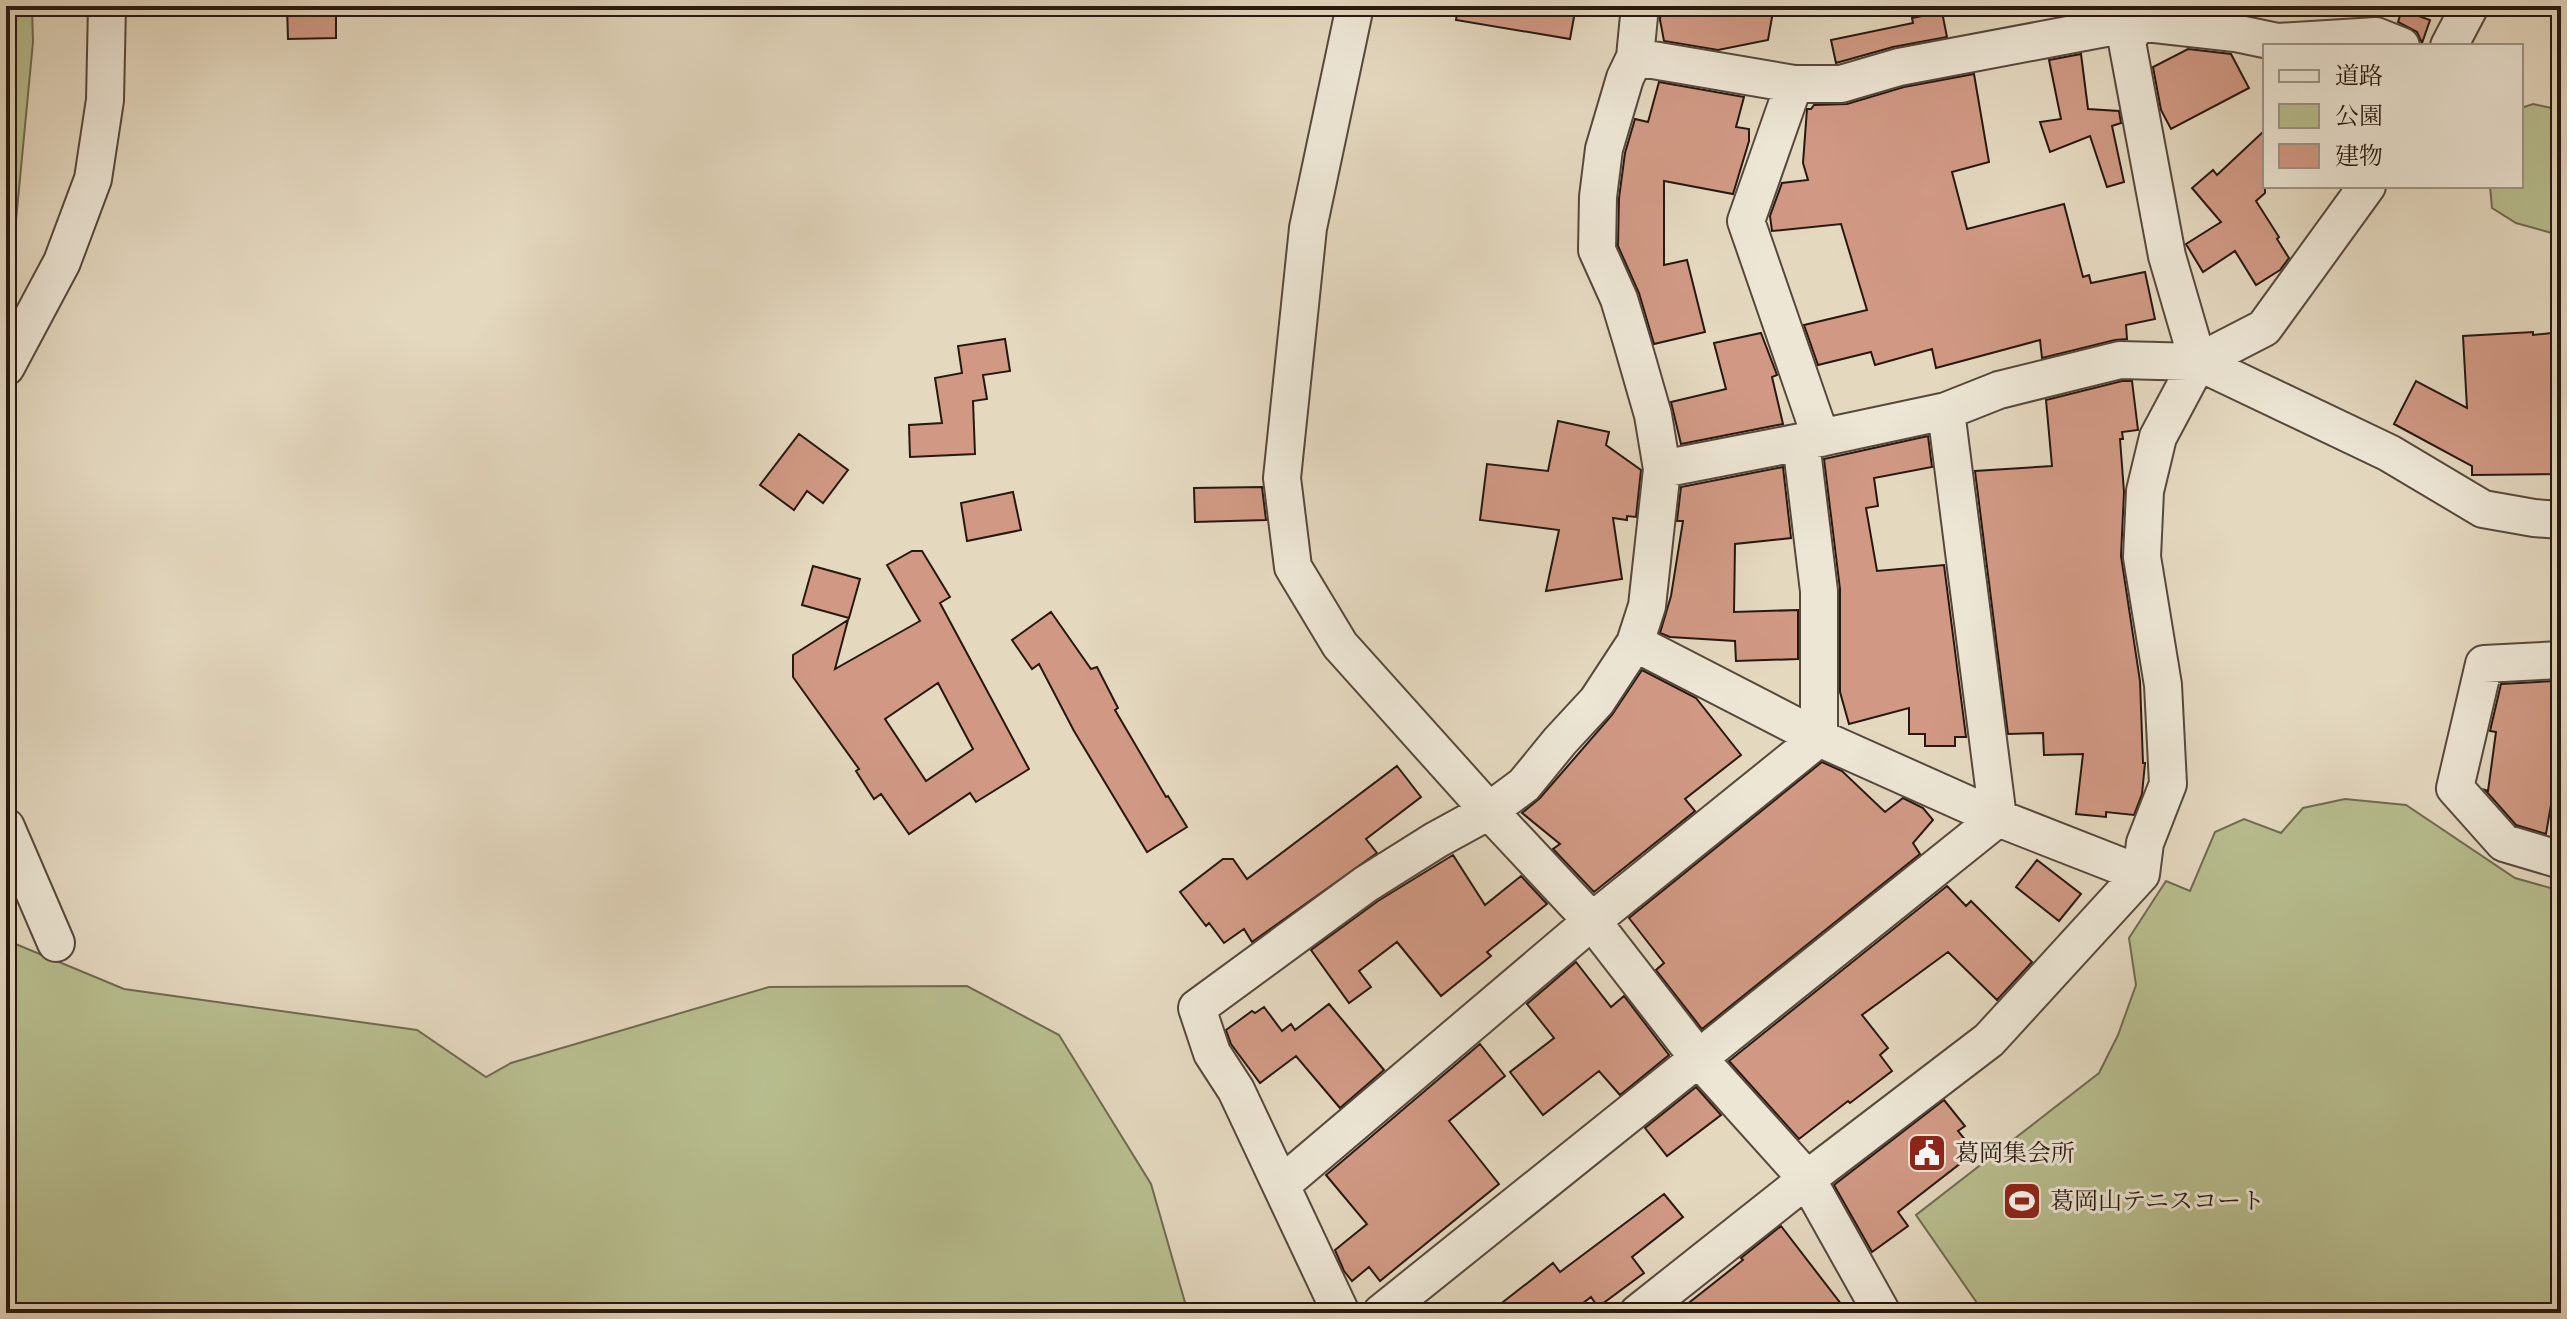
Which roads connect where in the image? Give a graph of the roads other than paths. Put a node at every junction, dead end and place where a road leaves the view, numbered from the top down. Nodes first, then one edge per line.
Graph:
1 (107, 6) edge
2 (1355, 6) edge
3 (1640, 6) edge
4 (2470, 6) edge
5 (2136, 14) edge
6 (2234, 20) edge
7 (2396, 44) edge
8 (2450, 44) edge
9 (1635, 57) junction
10 (1794, 84) junction
11 (2366, 188) edge
12 (2198, 362) junction
13 (6, 367) edge
14 (1946, 411) junction
15 (1811, 440) junction
16 (1662, 469) junction
17 (2561, 520) edge
18 (1635, 643) junction
19 (2561, 660) edge
20 (1819, 738) junction
21 (1489, 811) junction
22 (1998, 818) junction
23 (6, 827) edge
24 (2561, 860) edge
25 (2141, 874) junction
26 (1592, 921) junction
27 (56, 943) dead end
28 (1699, 1059) junction
29 (1807, 1179) junction
30 (1281, 1185) junction
31 (1341, 1313) edge
32 (1381, 1313) edge
33 (1638, 1313) edge
34 (1882, 1313) edge

1 - 13 street
2 - 21 street
3 - 9 street
4 - 8 street
5 - 6 street
5 - 10 street
5 - 12 street
6 - 7 street
9 - 10 street
9 - 16 street
10 - 15 street
11 - 12 street
12 - 14 street
12 - 17 street
12 - 25 street
14 - 15 street
14 - 22 street
15 - 16 street
15 - 20 street
16 - 18 street
18 - 20 street
18 - 21 street
19 - 24 street
20 - 22 street
20 - 26 street
21 - 26 street
21 - 30 street
22 - 25 street
22 - 28 street
23 - 27 street
25 - 29 street
26 - 28 street
26 - 30 street
28 - 29 street
28 - 32 street
29 - 33 street
29 - 34 street
30 - 31 street

